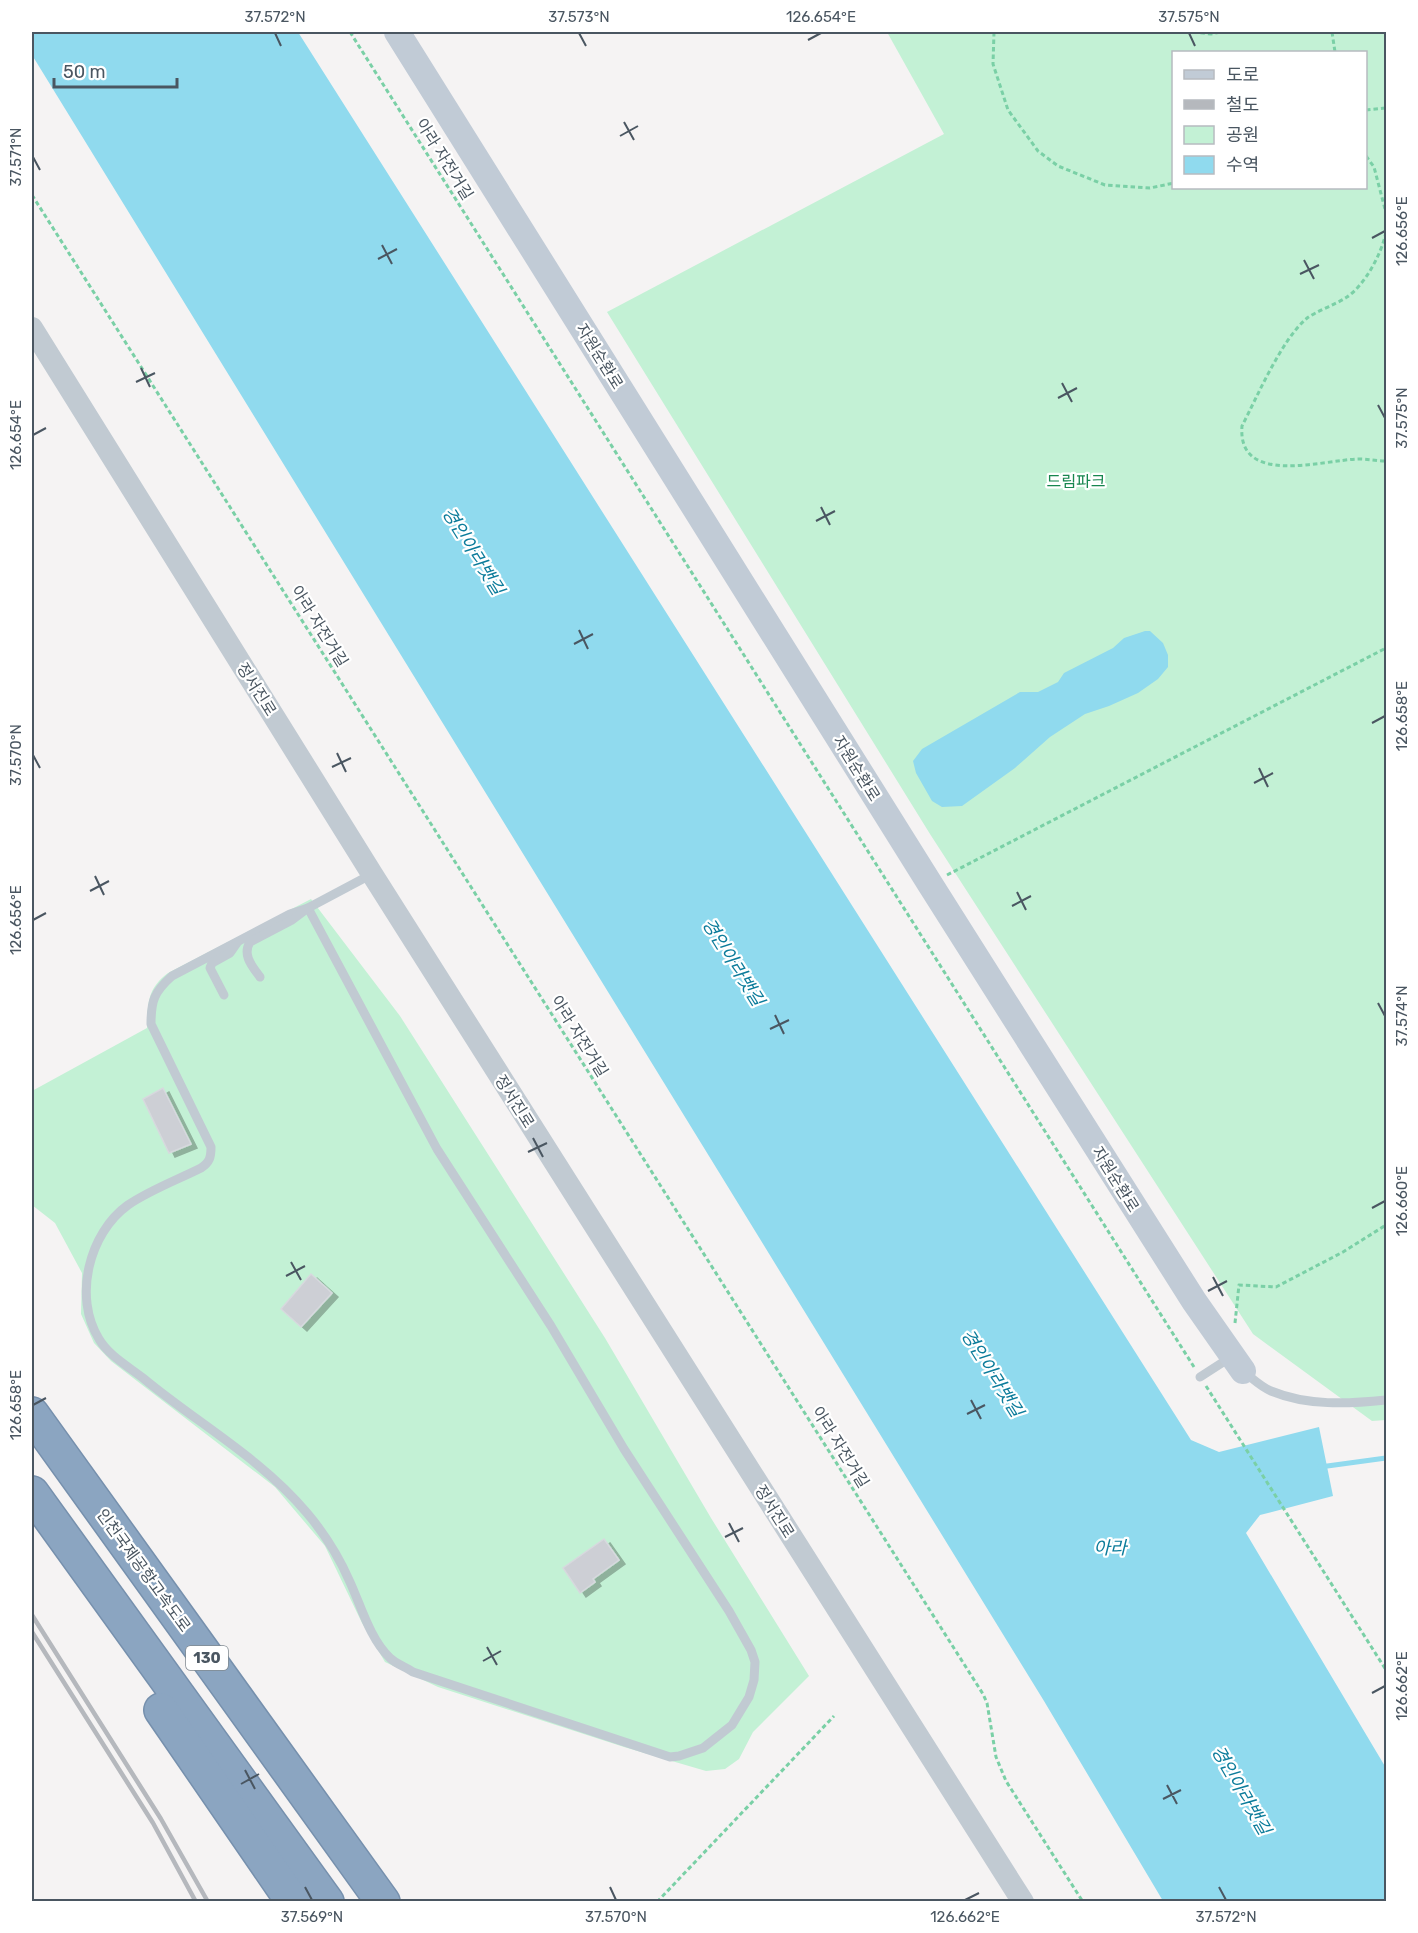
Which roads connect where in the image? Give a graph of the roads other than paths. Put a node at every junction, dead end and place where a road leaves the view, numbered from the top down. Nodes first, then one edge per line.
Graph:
1 (397, 32) edge
2 (32, 328) edge
3 (372, 874) junction
4 (308, 908) junction
5 (234, 945) junction
6 (247, 956) junction
7 (260, 977) dead end
8 (224, 995) dead end
9 (1238, 1364) junction
10 (1200, 1377) road end
11 (1386, 1400) edge
12 (32, 1414) edge
13 (32, 1492) edge
14 (88, 1573) junction
15 (293, 1902) edge
16 (327, 1902) edge
17 (383, 1902) edge
18 (1023, 1902) edge

1 - 9 main road, 자원순환로
2 - 3 street, 정서진로
3 - 4 lane
3 - 18 street, 정서진로
4 - 5 lane
4 - 5 lane
4 - 6 lane
5 - 6 lane
5 - 8 lane
6 - 7 lane
9 - 10 lane
9 - 11 lane, 자원순환로
12 - 17 highway, 인천국제공항고속도로 / 130
13 - 14 highway, 130
14 - 15 highway
14 - 16 highway, 130

